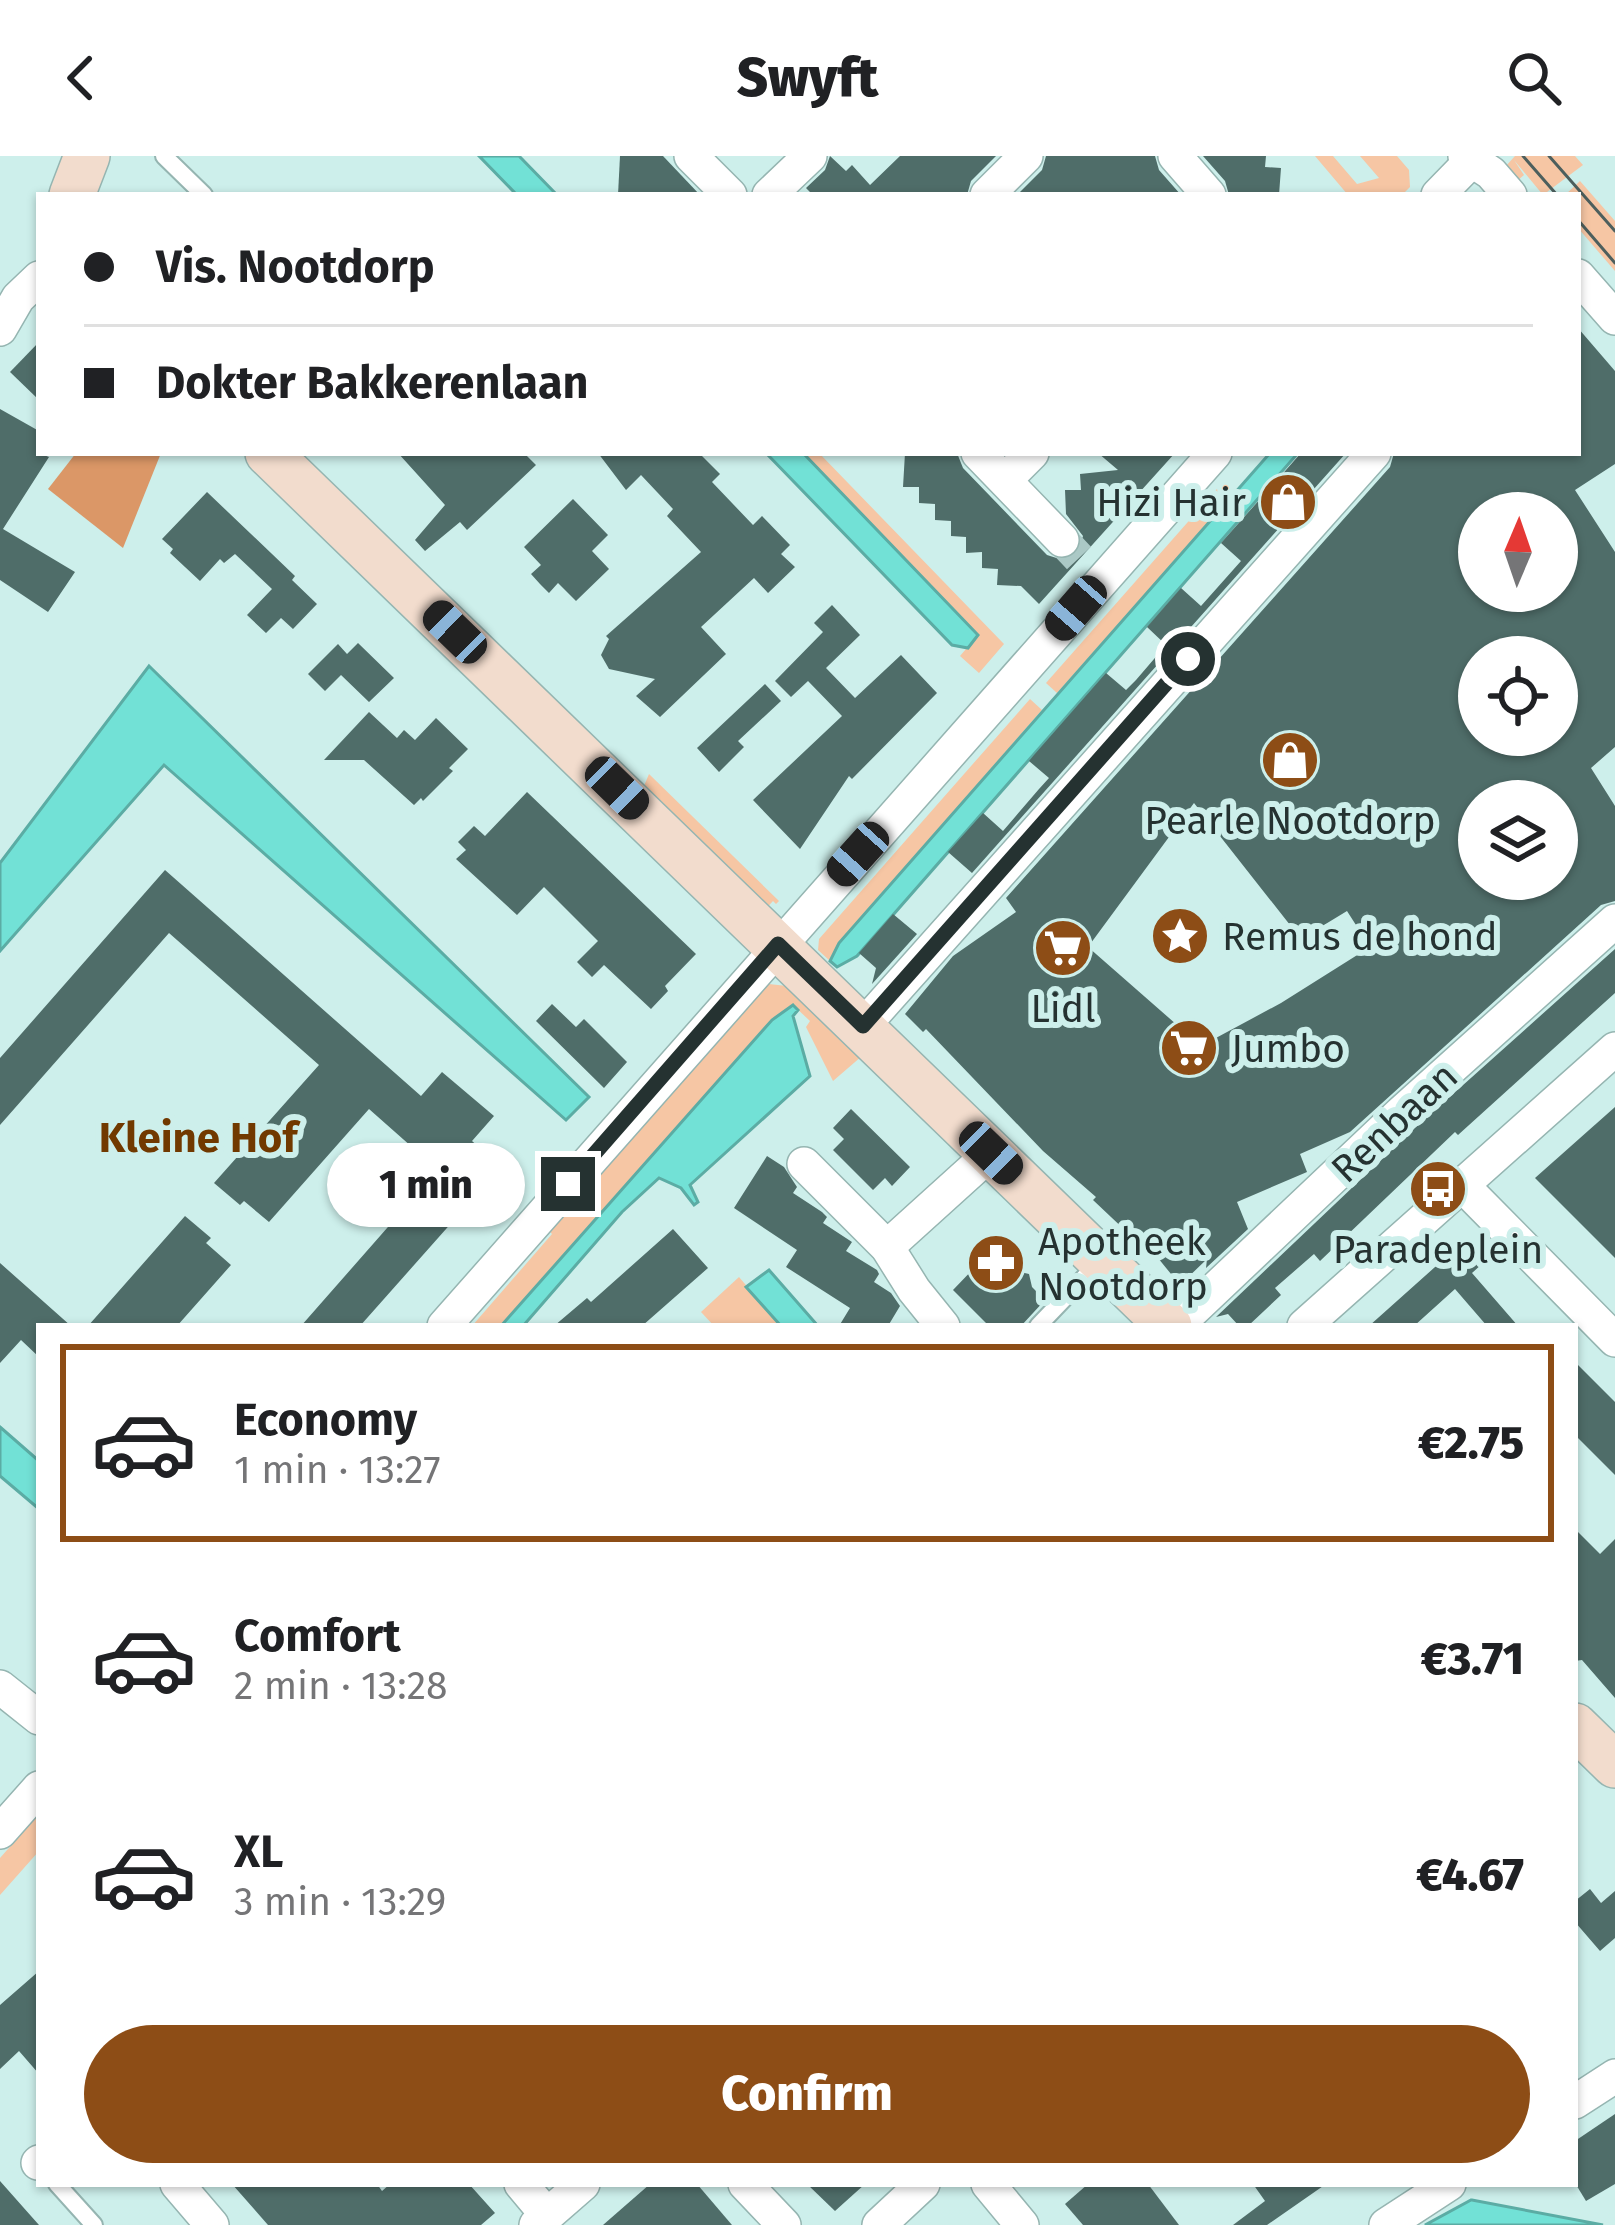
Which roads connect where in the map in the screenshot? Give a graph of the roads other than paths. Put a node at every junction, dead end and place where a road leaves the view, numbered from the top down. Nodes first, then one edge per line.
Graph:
1 (87, 156) edge
2 (164, 156) edge
3 (691, 156) edge
4 (810, 156) edge
5 (1026, 156) edge
6 (1175, 156) edge
7 (1471, 157) edge
8 (73, 192) edge
9 (201, 192) edge
10 (727, 192) edge
11 (772, 192) edge
12 (990, 192) edge
13 (1206, 192) edge
14 (1441, 192) edge
15 (1507, 192) edge
16 (1581, 279) edge
17 (36, 281) edge
18 (1615, 318) edge
19 (0, 329) edge
20 (271, 456) edge
21 (981, 456) edge
22 (1030, 456) edge
23 (1211, 456) edge
24 (1372, 456) edge
25 (1005, 480) junction
26 (1081, 559) junction
27 (1615, 921) edge
28 (778, 944) junction
29 (863, 1026) junction
30 (1615, 1049) edge
31 (991, 1153) junction
32 (804, 1164) dead end
33 (1462, 1185) junction
34 (886, 1247) junction
35 (1101, 1260) junction
36 (447, 1323) edge
37 (941, 1323) edge
38 (1041, 1323) edge
39 (1169, 1323) edge
40 (1175, 1323) edge
41 (1307, 1323) edge
42 (1615, 1340) edge
43 (0, 1687) edge
44 (36, 1716) edge
45 (1578, 1729) edge
46 (1615, 1766) edge
47 (36, 1791) edge
48 (0, 1832) edge
49 (1615, 2076) edge
50 (1578, 2100) edge
51 (60, 2187) edge
52 (180, 2187) edge
53 (523, 2187) edge
54 (580, 2187) edge
55 (748, 2187) edge
56 (920, 2187) edge
57 (990, 2187) edge
58 (1444, 2187) edge
59 (541, 2220) edge
60 (94, 2225) edge
61 (212, 2225) edge
62 (784, 2225) edge
63 (879, 2225) edge
64 (1022, 2225) edge
65 (1386, 2225) edge

1 - 8 street
2 - 9 lane
3 - 10 street
4 - 11 street
5 - 12 street
6 - 13 street
7 - 14 street
7 - 15 street
16 - 18 street
17 - 19 street
20 - 28 street
21 - 25 street
22 - 25 street
23 - 26 street
24 - 29 street
25 - 26 street
26 - 28 street
27 - 40 street, Renbaan
28 - 29 street
28 - 36 street
29 - 31 street
30 - 33 street
31 - 34 street
31 - 35 street
32 - 34 street
33 - 41 street
33 - 42 street
34 - 37 street
35 - 38 lane
35 - 39 street
43 - 44 street
45 - 46 street
47 - 48 street
49 - 50 street
51 - 60 lane
52 - 61 street
53 - 59 street
54 - 59 street
55 - 62 street
56 - 63 street
57 - 64 street
58 - 65 street

